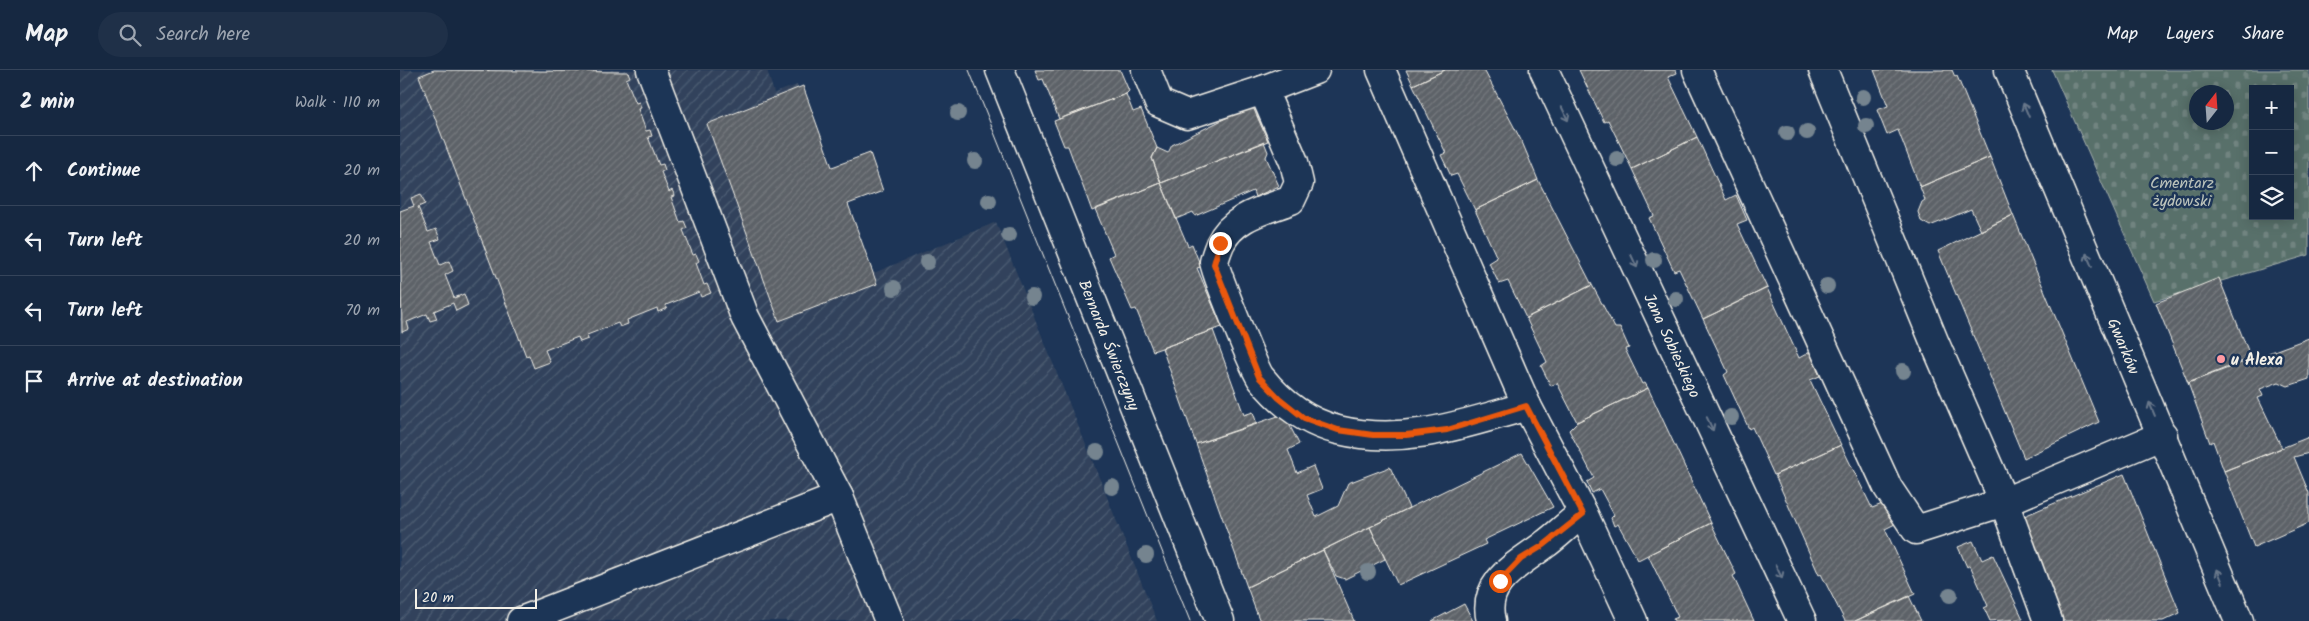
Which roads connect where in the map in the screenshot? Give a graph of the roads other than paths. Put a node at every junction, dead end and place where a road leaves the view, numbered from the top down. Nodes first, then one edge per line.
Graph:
1 (651, 70) edge
2 (1000, 70) edge
3 (1146, 70) edge
4 (1315, 70) edge
5 (1381, 70) edge
6 (1544, 70) edge
7 (1697, 70) edge
8 (1823, 70) edge
9 (2009, 70) edge
10 (1263, 90) junction
11 (1526, 406) junction
12 (2163, 434) junction
13 (839, 497) junction
14 (2004, 502) junction
15 (1583, 514) junction
16 (521, 621) edge
17 (889, 621) edge
18 (1220, 621) edge
19 (1490, 621) edge
20 (1633, 621) edge
21 (1802, 621) edge
22 (2048, 621) edge
23 (2239, 621) edge

1 - 13 street
2 - 18 street, Bernarda Świerczyny
3 - 10 street
4 - 10 street
5 - 11 street
6 -> 21 street, Jana Sobieskiego
7 - 14 street
8 - 14 street
12 -> 9 street, Gwarków
10 - 11 street
11 - 15 street
12 - 14 street
23 -> 12 street, Gwarków
13 - 16 street
13 - 17 street
14 - 22 street
15 - 19 street
15 - 20 street

